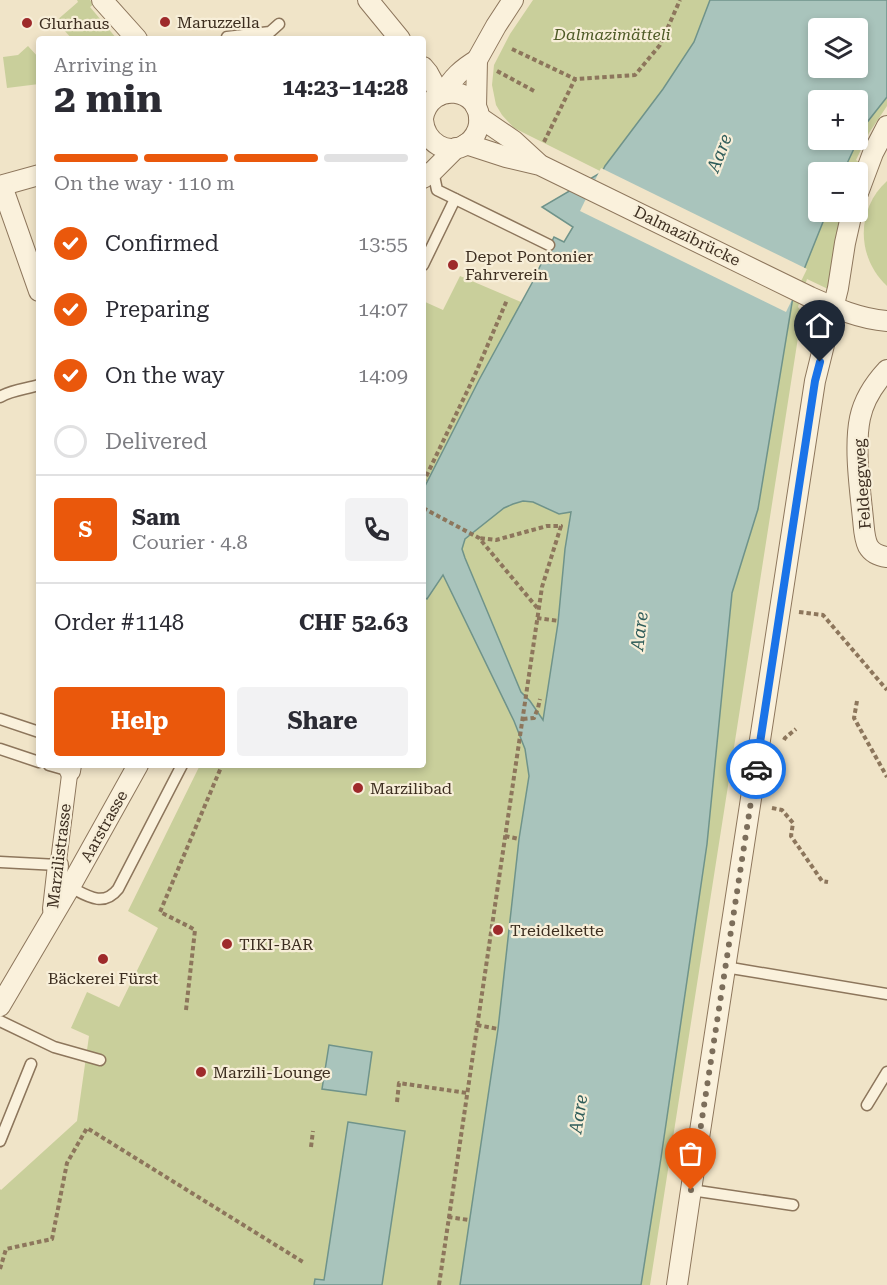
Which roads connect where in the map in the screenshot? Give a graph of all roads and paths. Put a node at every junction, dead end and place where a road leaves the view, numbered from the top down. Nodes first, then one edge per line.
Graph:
1 (102, 0) edge
2 (368, 0) edge
3 (513, 0) edge
4 (680, 0) edge
5 (279, 24) dead end
6 (134, 36) edge
7 (241, 36) edge
8 (398, 36) edge
9 (512, 49) dead end
10 (478, 66) junction
11 (426, 70) edge
12 (575, 79) junction
13 (536, 92) dead end
14 (442, 94) junction
15 (477, 112) junction
16 (426, 115) edge
17 (887, 126) edge
18 (426, 127) edge
19 (543, 144) dead end
20 (461, 146) junction
21 (540, 165) junction
22 (868, 166) edge
23 (428, 175) edge
24 (36, 176) edge
25 (1, 183) edge
26 (455, 199) junction
27 (850, 222) edge
28 (549, 245) dead end
29 (426, 259) edge
30 (36, 282) edge
31 (507, 300) dead end
32 (834, 307) junction
33 (887, 321) edge
34 (887, 370) edge
35 (36, 386) edge
36 (0, 397) edge
37 (426, 477) edge
38 (426, 510) edge
39 (477, 537) junction
40 (887, 557) edge
41 (780, 609) junction
42 (538, 610) junction
43 (537, 618) junction
44 (559, 621) dead end
45 (887, 690) edge
46 (540, 699) dead end
47 (857, 701) dead end
48 (523, 718) junction
49 (0, 719) edge
50 (859, 726) junction
51 (853, 729) dead end
52 (36, 731) edge
53 (0, 749) edge
54 (36, 761) edge
55 (70, 768) edge
56 (136, 768) edge
57 (180, 768) edge
58 (221, 768) edge
59 (887, 777) edge
60 (750, 805) junction
61 (506, 836) junction
62 (519, 840) dead end
63 (0, 862) edge
64 (58, 866) junction
65 (828, 882) dead end
66 (70, 886) junction
67 (52, 917) junction
68 (725, 967) junction
69 (887, 994) edge
70 (0, 1006) edge
71 (186, 1010) dead end
72 (0, 1021) edge
73 (477, 1025) junction
74 (498, 1029) dead end
75 (100, 1060) dead end
76 (31, 1064) dead end
77 (887, 1072) edge
78 (466, 1093) junction
79 (397, 1102) dead end
80 (867, 1105) dead end
81 (313, 1131) dead end
82 (0, 1141) edge
83 (311, 1147) dead end
84 (691, 1190) junction
85 (793, 1205) dead end
86 (448, 1216) junction
87 (468, 1220) dead end
88 (303, 1262) dead end
89 (0, 1269) edge
90 (439, 1285) edge
91 (677, 1285) edge

1 - 6 street
2 - 8 street
3 - 10 street
4 - 12 path
5 - 7 lane
9 - 12 path
10 - 11 lane
10 - 13 path
10 - 14 street
10 - 15 street
11 - 14 street
12 - 19 path
14 - 15 street
14 - 16 street
15 - 20 street
15 - 21 street, Dalmazibrücke
17 - 22 street
18 - 20 street
20 - 21 street, Dalmazibrücke
20 - 23 street
21 - 32 street, Dalmazibrücke
23 - 26 lane
24 - 25 street
25 - 30 street
26 - 28 lane
26 - 29 lane
27 - 32 street
31 - 37 path
32 - 33 street, Dalmazibrücke
32 - 41 street
34 - 40 street, Feldeggweg
35 - 36 lane
38 - 39 path
39 - 42 path
39 - 42 path
41 - 45 path
41 - 60 street
42 - 43 path
43 - 44 path
43 - 48 path
46 - 48 path
47 - 50 path
48 - 61 path
49 - 52 lane
50 - 51 path
50 - 59 path
53 - 54 lane
55 - 64 street, Marzilistrasse
56 - 66 street, Aarstrasse
57 - 66 lane
58 - 71 path
60 - 65 path
60 - 68 street
61 - 62 path
61 - 73 path
63 - 64 lane
64 - 67 street, Marzilistrasse
66 - 67 street, Aarstrasse
67 - 70 street, Marzilistrasse
68 - 69 lane
68 - 84 street
72 - 75 lane
73 - 74 path
73 - 78 path
76 - 82 lane
77 - 80 lane
78 - 79 path
78 - 86 path
81 - 83 path
84 - 85 lane
84 - 91 street
86 - 87 path
86 - 90 path
88 - 89 path

